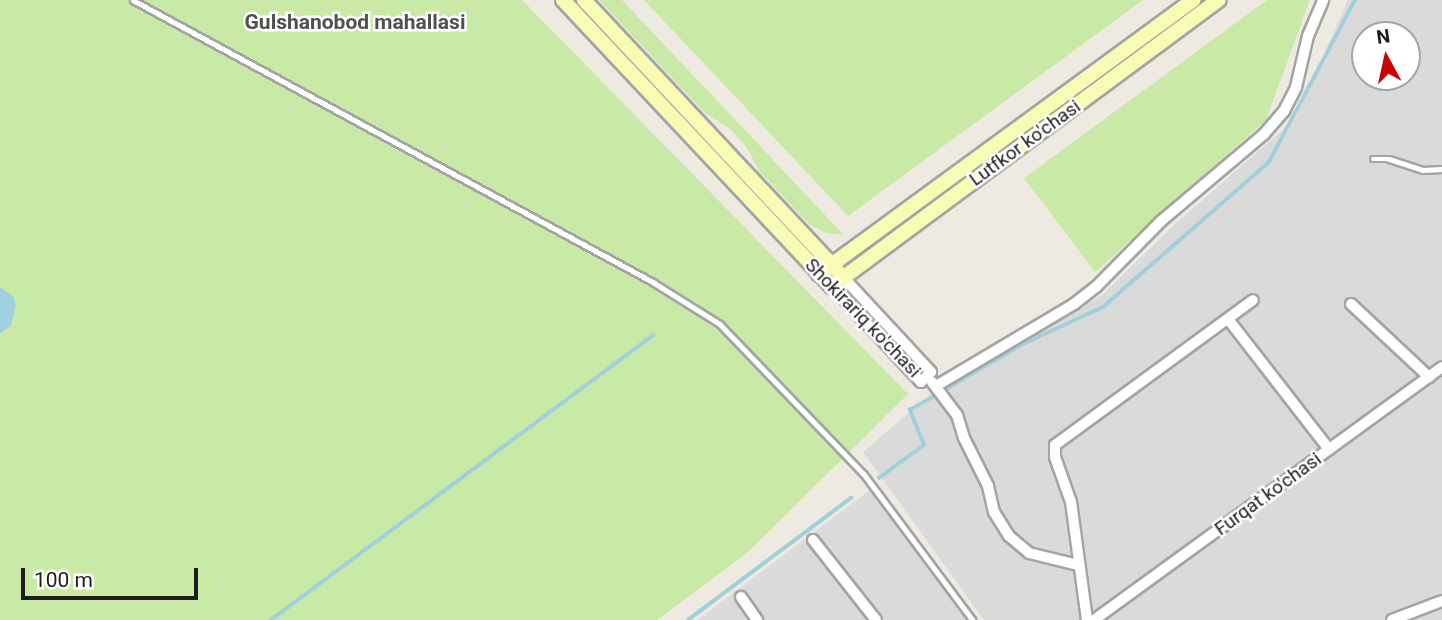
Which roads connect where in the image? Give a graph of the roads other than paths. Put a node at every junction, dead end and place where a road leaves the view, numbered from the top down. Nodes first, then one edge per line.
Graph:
1 (133, 0) edge
2 (563, 0) edge
3 (584, 0) edge
4 (1193, 0) edge
5 (1219, 0) edge
6 (1323, 0) edge
7 (1373, 159) dead end
8 (1442, 169) edge
9 (826, 269) junction
10 (838, 282) junction
11 (1253, 300) dead end
12 (1351, 304) dead end
13 (1228, 319) junction
14 (1442, 367) edge
15 (927, 376) junction
16 (1429, 377) junction
17 (936, 386) junction
18 (1329, 449) junction
19 (813, 540) dead end
20 (1078, 565) junction
21 (741, 597) dead end
22 (1442, 601) edge
23 (757, 620) edge
24 (876, 620) edge
25 (973, 620) edge
26 (1087, 620) edge
27 (1094, 620) edge
28 (1392, 620) edge

1 - 25 lane
2 - 9 main road, Shokirariq ko'chasi
3 - 9 main road, Shokirariq ko'chasi
4 - 9 main road, Lutfkor ko'chasi
5 - 10 main road, Lutfkor ko'chasi
6 - 17 street
7 - 8 lane
9 - 10 main road, Shokirariq ko'chasi
10 - 15 street, Shokirariq ko'chasi
10 - 15 street, Shokirariq ko'chasi
11 - 13 street
12 - 16 street
13 - 18 street
13 - 20 street
14 - 16 street, Furqat ko'chasi
15 - 17 street
16 - 18 street, Furqat ko'chasi
17 - 20 street
18 - 27 street, Furqat ko'chasi
19 - 24 street
20 - 26 street
21 - 23 street
22 - 28 street

